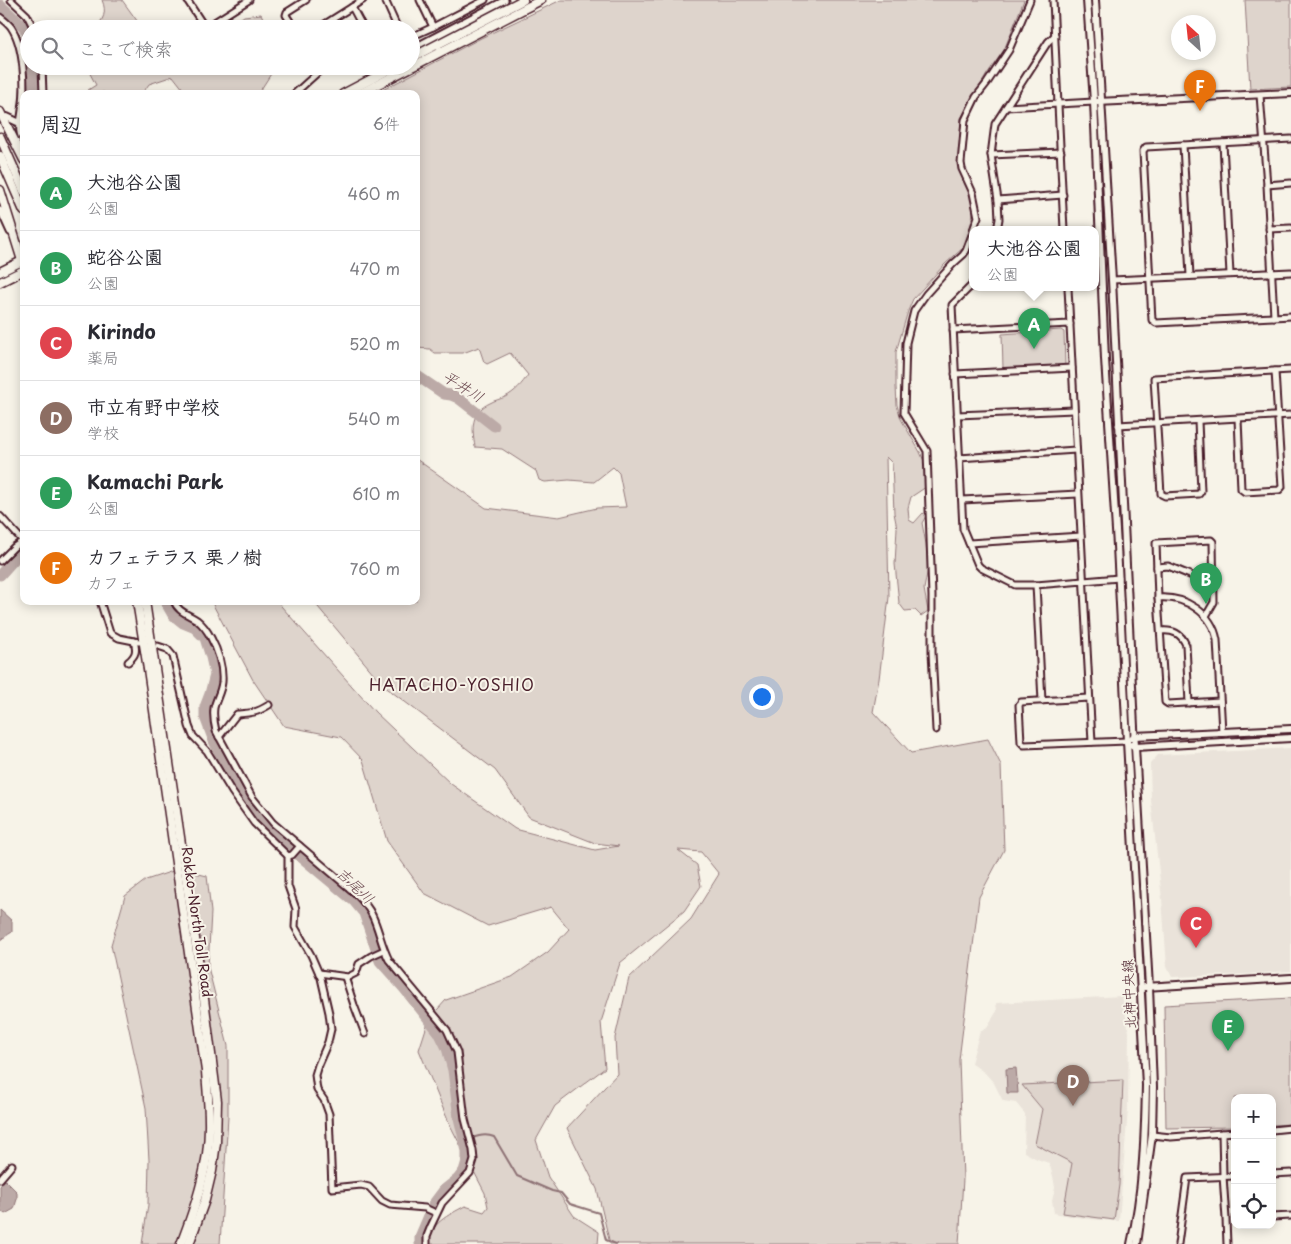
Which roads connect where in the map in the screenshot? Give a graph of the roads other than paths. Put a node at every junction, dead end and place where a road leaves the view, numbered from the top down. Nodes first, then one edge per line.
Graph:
1 (11, 0) edge
2 (249, 0) edge
3 (306, 0) edge
4 (363, 0) edge
5 (385, 0) edge
6 (420, 0) edge
7 (485, 0) edge
8 (505, 0) edge
9 (523, 0) edge
10 (541, 0) edge
11 (1030, 0) edge
12 (1053, 0) edge
13 (1087, 0) edge
14 (1095, 0) edge
15 (189, 1) edge
16 (352, 6) junction
17 (0, 17) edge
18 (30, 20) edge
19 (200, 20) edge
20 (217, 20) edge
21 (289, 20) edge
22 (331, 20) edge
23 (359, 20) edge
24 (394, 20) edge
25 (433, 27) junction
26 (420, 34) edge
27 (1055, 35) junction
28 (420, 43) edge
29 (20, 51) edge
30 (420, 53) edge
31 (420, 62) edge
32 (22, 75) edge
33 (42, 75) edge
34 (314, 75) edge
35 (379, 75) edge
36 (396, 75) edge
37 (22, 90) edge
38 (42, 90) edge
39 (298, 90) edge
40 (351, 90) edge
41 (367, 90) edge
42 (1291, 93) edge
43 (1260, 95) junction
44 (1094, 102) junction
45 (1102, 102) junction
46 (1059, 105) junction
47 (1006, 107) junction
48 (0, 112) edge
49 (7, 117) dead end
50 (20, 123) edge
51 (0, 136) edge
52 (1291, 139) edge
53 (1264, 140) junction
54 (1223, 143) junction
55 (1183, 145) junction
56 (20, 152) edge
57 (1061, 152) junction
58 (991, 155) junction
59 (0, 156) edge
60 (20, 182) edge
61 (1291, 184) edge
62 (1267, 185) junction
63 (0, 190) edge
64 (1063, 195) junction
65 (998, 200) junction
66 (20, 202) edge
67 (0, 210) edge
68 (975, 226) edge
69 (998, 226) edge
70 (1064, 226) edge
71 (1291, 228) edge
72 (1269, 230) junction
73 (969, 242) edge
74 (18, 248) junction
75 (20, 254) edge
76 (20, 265) edge
77 (20, 266) edge
78 (0, 272) edge
79 (1291, 272) edge
80 (1272, 273) junction
81 (1230, 274) junction
82 (1190, 276) junction
83 (1149, 278) junction
84 (1112, 280) junction
85 (0, 282) edge
86 (969, 288) edge
87 (1068, 291) edge
88 (1291, 316) edge
89 (1274, 317) junction
90 (1070, 324) junction
91 (953, 330) junction
92 (1072, 368) junction
93 (1291, 370) edge
94 (1275, 371) junction
95 (955, 374) junction
96 (1074, 410) junction
97 (957, 415) junction
98 (1278, 416) junction
99 (1291, 416) edge
100 (1238, 419) junction
101 (1198, 421) junction
102 (1157, 423) junction
103 (1118, 425) junction
104 (1076, 450) junction
105 (959, 458) junction
106 (1078, 494) junction
107 (962, 500) junction
108 (0, 516) edge
109 (1081, 536) junction
110 (20, 537) edge
111 (20, 542) edge
112 (969, 543) junction
113 (0, 561) edge
114 (1157, 567) junction
115 (1119, 578) junction
116 (1082, 582) junction
117 (1214, 582) junction
118 (1036, 585) junction
119 (1158, 598) junction
120 (102, 605) edge
121 (137, 605) edge
122 (146, 605) edge
123 (175, 605) edge
124 (1206, 616) junction
125 (1161, 631) junction
126 (158, 646) dead end
127 (128, 662) dead end
128 (1089, 698) junction
129 (1042, 700) junction
130 (1220, 701) junction
131 (1189, 703) junction
132 (269, 705) dead end
133 (1291, 729) edge
134 (936, 730) dead end
135 (1222, 732) junction
136 (1134, 736) junction
137 (219, 737) junction
138 (1291, 738) edge
139 (1127, 741) junction
140 (1092, 742) junction
141 (1135, 747) junction
142 (299, 847) junction
143 (290, 856) junction
144 (384, 950) junction
145 (319, 973) junction
146 (346, 977) junction
147 (1291, 978) edge
148 (1141, 987) junction
149 (1149, 987) junction
150 (365, 1034) dead end
151 (1291, 1128) edge
152 (1276, 1130) edge
153 (1231, 1132) edge
154 (1222, 1133) junction
155 (1152, 1135) junction
156 (12, 1165) dead end
157 (1291, 1173) edge
158 (1276, 1174) edge
159 (1223, 1176) junction
160 (1231, 1176) edge
161 (0, 1179) edge
162 (435, 1212) junction
163 (1291, 1216) edge
164 (1276, 1217) edge
165 (1231, 1219) edge
166 (1226, 1220) junction
167 (180, 1244) edge
168 (189, 1244) edge
169 (427, 1244) edge
170 (1131, 1244) edge
171 (1137, 1244) edge
172 (1178, 1244) edge
173 (1227, 1244) edge

1 - 18 street
2 - 20 street
3 - 21 street
4 - 16 street
5 - 24 street
6 - 25 street
7 - 25 street
8 - 28 street
9 - 30 main road
10 - 31 main road
11 - 68 street
12 - 27 street
13 - 44 street, 北神中央線
14 - 45 street, 北神中央線
15 - 19 street
16 - 22 street
16 - 23 street
17 - 29 street
25 - 26 street
27 - 46 street
27 - 47 street
32 - 37 street
33 - 38 street
34 - 39 street
35 - 40 main road
36 - 41 main road
42 - 43 street
43 - 45 street
43 - 53 street
44 - 45 street
44 - 46 street
44 - 115 street, 北神中央線
45 - 84 street, 北神中央線
46 - 47 street
46 - 57 street
47 - 58 street
48 - 56 main road
49 - 50 street
51 - 60 main road
52 - 53 street
53 - 54 street
53 - 62 street
54 - 55 street
54 - 81 street
55 - 82 street
55 - 83 street
57 - 58 street
57 - 64 street
58 - 65 street
59 - 66 main road
61 - 62 street
62 - 72 street
63 - 74 main road
64 - 65 street
64 - 70 street
65 - 69 street
67 - 74 street
71 - 72 street
72 - 80 street
73 - 134 street
74 - 75 main road
76 - 78 main road
77 - 85 main road
79 - 80 street
80 - 81 street
80 - 89 street
81 - 82 street
82 - 83 street
83 - 84 street
83 - 89 street
84 - 103 street, 北神中央線
86 - 91 street
87 - 90 street
88 - 89 street
90 - 91 street
90 - 92 street
91 - 95 street
92 - 95 street
92 - 96 street
93 - 94 street
94 - 98 street
94 - 102 street
95 - 97 street
96 - 97 street
96 - 104 street
97 - 105 street
98 - 99 street
98 - 100 street
98 - 100 street
100 - 101 street
101 - 102 street
101 - 102 street
102 - 103 street
103 - 136 street, 北神中央線
104 - 105 street
104 - 106 street
105 - 107 street
106 - 107 street
106 - 109 street
107 - 112 street
108 - 110 street
109 - 112 street
109 - 116 street
111 - 113 street
112 - 118 street
114 - 117 street
114 - 117 street
114 - 119 street
115 - 116 street
115 - 139 street, 北神中央線
116 - 118 street
116 - 128 street
117 - 124 street
118 - 129 street
119 - 124 street
119 - 125 street
120 - 127 street
121 - 167 main road, Rokko-North Toll Road
122 - 168 main road, Rokko-North Toll Road
123 - 137 street
124 - 130 street
125 - 131 street
125 - 131 street
126 - 143 street
128 - 129 street
128 - 140 street
129 - 140 street
130 - 131 street
130 - 135 street
132 - 137 street
133 - 135 street
135 - 136 street
136 - 139 street
136 - 141 street, 北神中央線
137 - 142 street
138 - 141 street
139 - 140 street
139 - 141 street
139 - 148 street, 北神中央線
141 - 149 street, 北神中央線
142 - 143 street
142 - 144 street
143 - 145 street
144 - 146 street
144 - 162 street
145 - 146 street
145 - 162 street
146 - 150 street
147 - 149 street
148 - 149 street
148 - 170 street, 北神中央線
149 - 155 street, 北神中央線
151 - 152 street
153 - 154 street
154 - 155 street
154 - 159 street
155 - 171 street, 北神中央線
156 - 161 street
157 - 158 street
159 - 160 street
159 - 166 street
159 - 172 street
162 - 169 street
163 - 164 street
165 - 166 street
166 - 173 street

